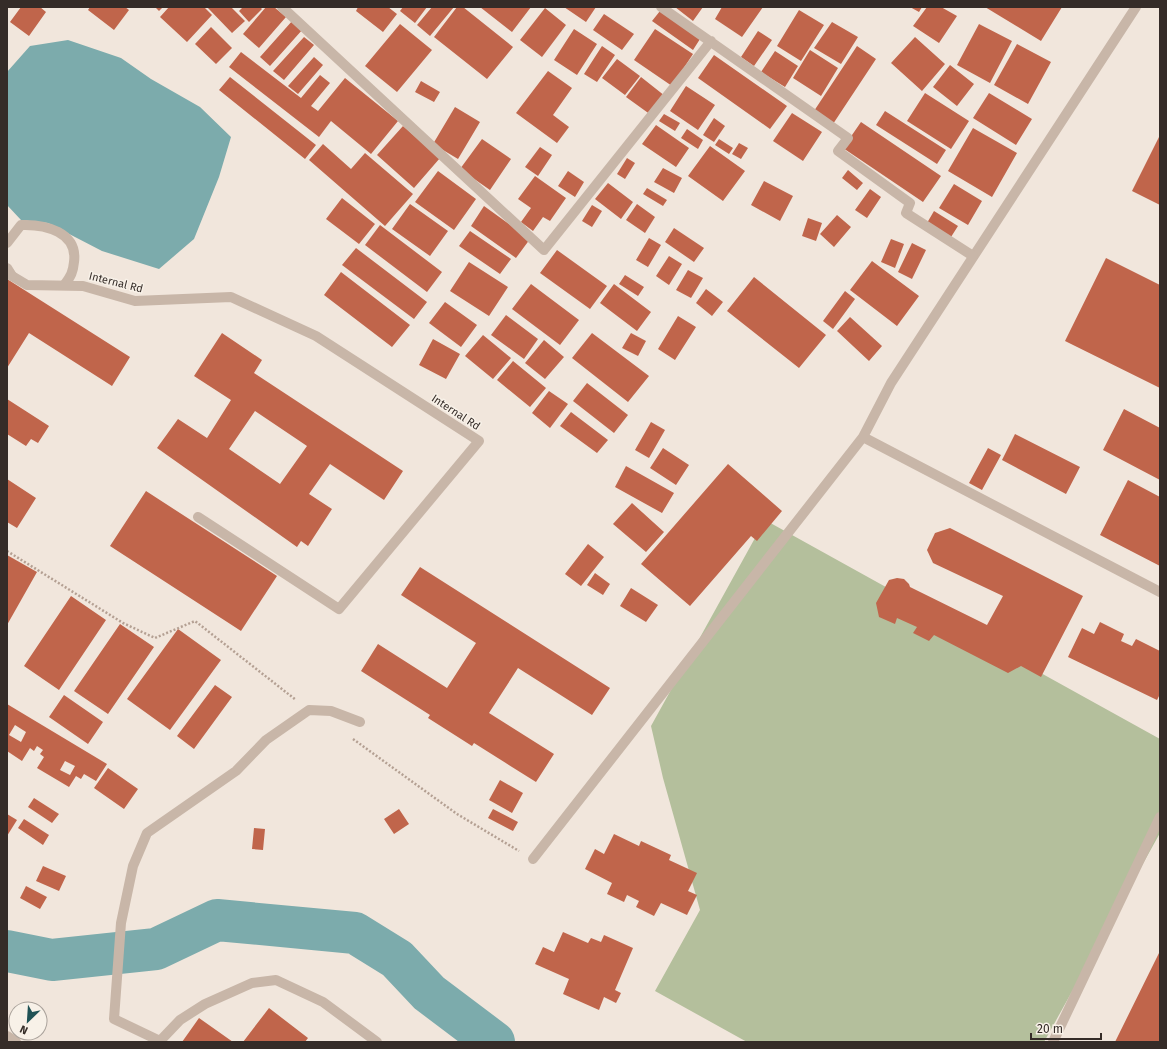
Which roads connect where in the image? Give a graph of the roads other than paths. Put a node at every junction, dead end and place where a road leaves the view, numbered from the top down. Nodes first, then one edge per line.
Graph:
1 (282, 7) edge
2 (661, 7) edge
3 (1136, 7) edge
4 (711, 41) junction
5 (7, 243) edge
6 (973, 256) junction
7 (9, 271) edge
8 (65, 284) junction
9 (863, 437) junction
10 (198, 517) dead end
11 (1160, 592) edge
12 (360, 722) dead end
13 (1160, 817) edge
14 (533, 859) road end
15 (7, 1036) edge
16 (160, 1041) edge
17 (16, 1042) edge
18 (377, 1042) edge
19 (1053, 1042) edge

1 - 4 street
2 - 4 street
3 - 6 street
4 - 6 street
5 - 8 street, Internal Rd
6 - 9 street
7 - 8 street, Internal Rd
8 - 10 street, Internal Rd
9 - 11 street
9 - 14 street
12 - 16 street
13 - 19 street
15 - 17 street
16 - 18 street

